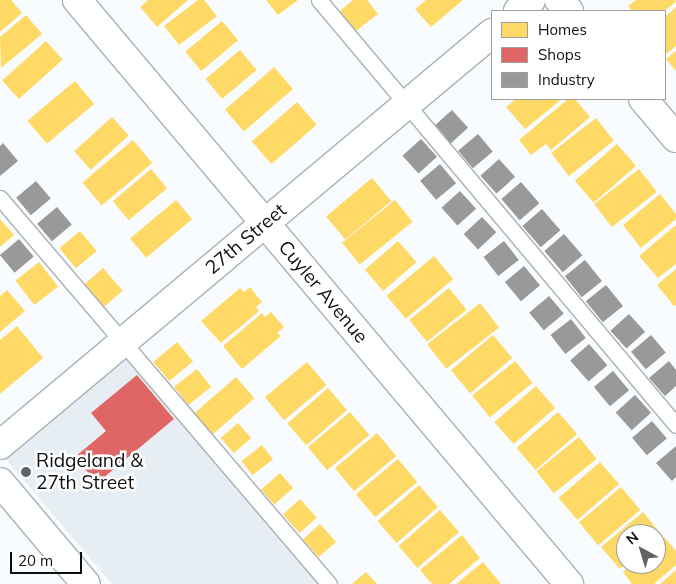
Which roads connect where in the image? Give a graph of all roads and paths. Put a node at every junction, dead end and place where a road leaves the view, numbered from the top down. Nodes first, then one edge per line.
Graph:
1 (77, 0) edge
2 (319, 0) edge
3 (531, 0) edge
4 (560, 0) edge
5 (519, 10) edge
6 (568, 10) edge
7 (491, 34) edge
8 (644, 100) edge
9 (407, 104) junction
10 (676, 138) edge
11 (0, 198) edge
12 (265, 223) junction
13 (122, 343) junction
14 (676, 425) edge
15 (0, 445) edge
16 (0, 482) edge
17 (86, 584) edge
18 (329, 584) edge
19 (570, 584) edge

1 - 12 street, Cuyler Avenue
2 - 9 lane
3 - 5 street
4 - 6 street
7 - 9 street, 27th Street
8 - 10 street
9 - 12 street, 27th Street
9 - 14 lane
11 - 13 lane
12 - 13 street, 27th Street
12 - 19 street, Cuyler Avenue
13 - 15 street, 27th Street
13 - 18 lane
16 - 17 street

